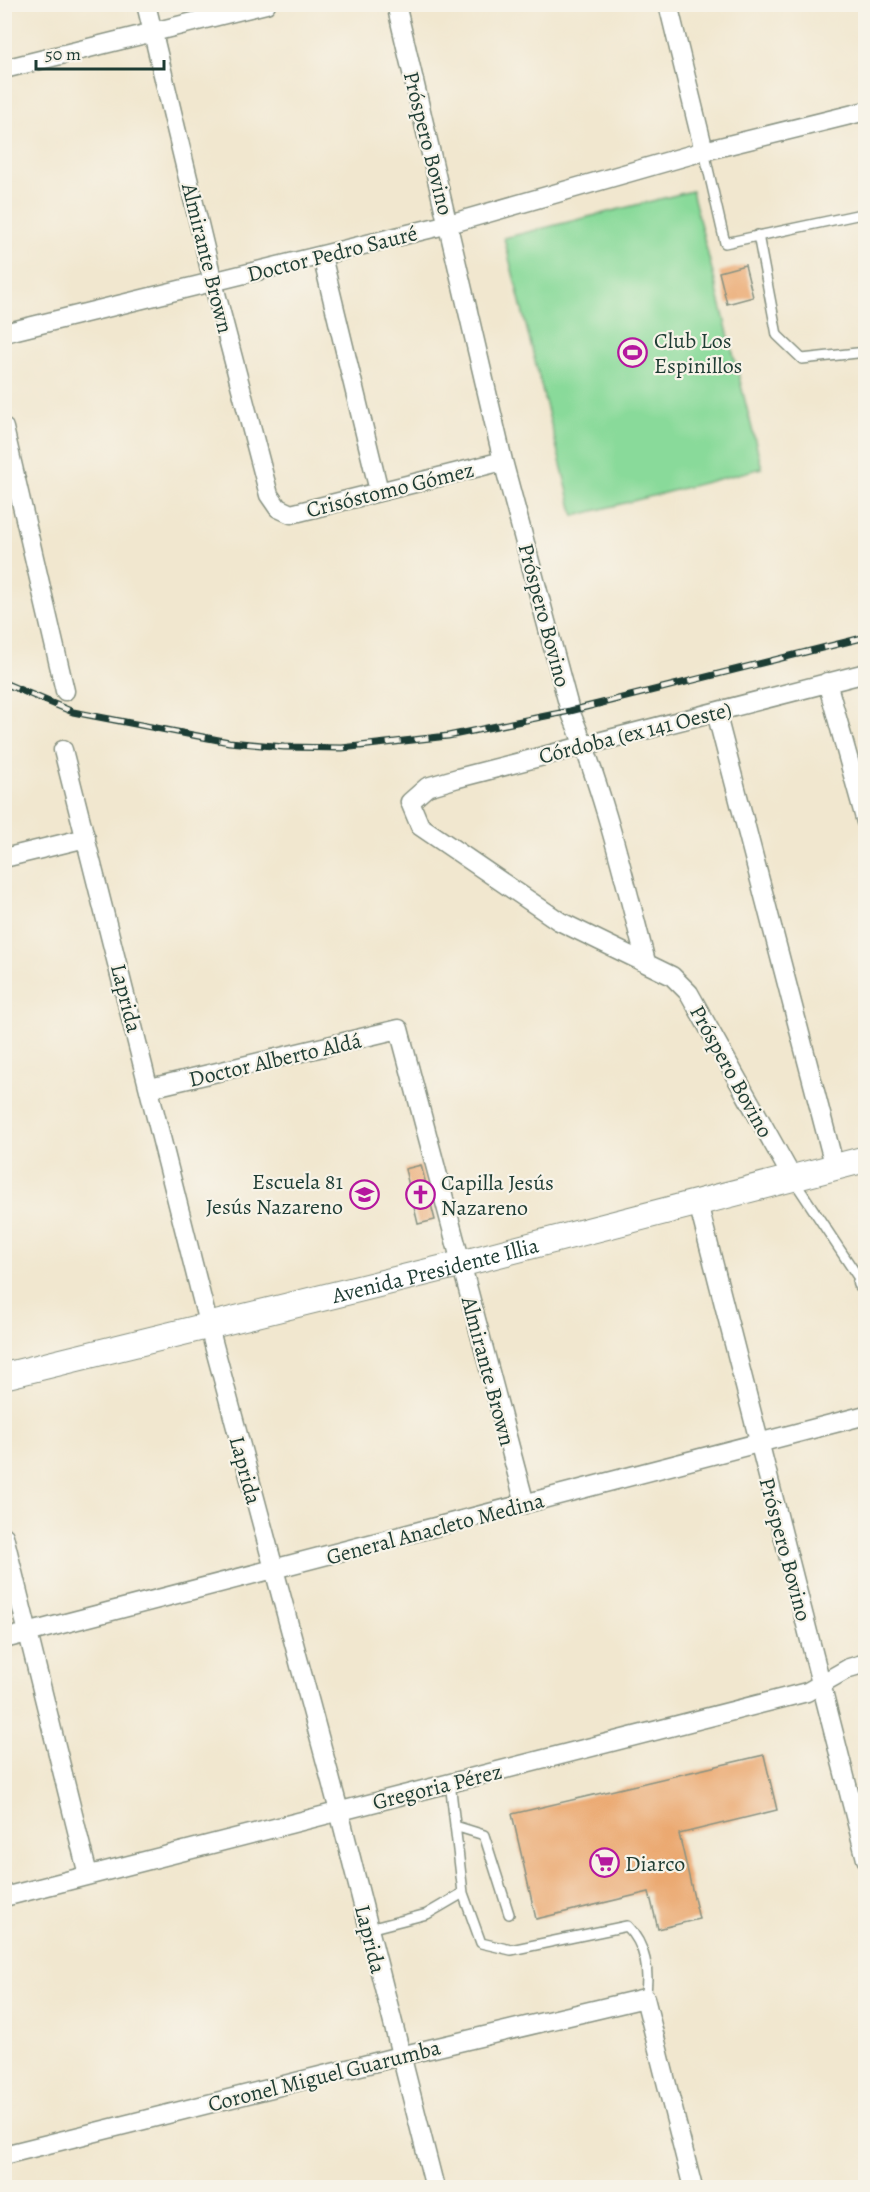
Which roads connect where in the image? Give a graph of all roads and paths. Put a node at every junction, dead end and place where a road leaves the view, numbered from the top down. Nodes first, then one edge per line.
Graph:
1 (146, 4) edge
2 (266, 4) edge
3 (396, 4) edge
4 (668, 4) edge
5 (154, 33) junction
6 (4, 69) edge
7 (866, 111) edge
8 (704, 151) junction
9 (866, 213) edge
10 (449, 224) junction
11 (758, 235) junction
12 (322, 256) junction
13 (213, 282) junction
14 (4, 333) edge
15 (866, 352) edge
16 (4, 428) edge
17 (503, 461) junction
18 (379, 491) junction
19 (278, 508) joint
20 (866, 673) edge
21 (827, 682) junction
22 (65, 691) dead end
23 (716, 712) junction
24 (585, 745) junction
25 (63, 750) dead end
26 (866, 822) edge
27 (86, 838) junction
28 (4, 858) edge
29 (646, 962) junction
30 (399, 1029) joint
31 (150, 1088) junction
32 (866, 1159) edge
33 (835, 1168) junction
34 (793, 1179) junction
35 (698, 1203) junction
36 (460, 1264) junction
37 (864, 1283) edge
38 (209, 1327) junction
39 (4, 1376) edge
40 (866, 1415) edge
41 (758, 1443) junction
42 (525, 1504) junction
43 (4, 1536) edge
44 (273, 1570) junction
45 (27, 1634) junction
46 (4, 1640) edge
47 (866, 1663) edge
48 (821, 1683) junction
49 (450, 1782) junction
50 (339, 1811) junction
51 (455, 1826) junction
52 (866, 1859) edge
53 (88, 1875) junction
54 (463, 1893) junction
55 (4, 1897) edge
56 (509, 1914) dead end
57 (369, 1929) junction
58 (645, 1998) junction
59 (400, 2056) junction
60 (4, 2156) edge
61 (435, 2187) edge
62 (693, 2187) edge

1 - 5 street, Almirante Brown
2 - 5 street
3 - 10 street, Próspero Bovino
4 - 8 street
5 - 6 street
5 - 13 street, Almirante Brown
7 - 8 street, Doctor Pedro Sauré
8 - 10 street, Doctor Pedro Sauré
8 - 11 lane
9 - 11 lane
10 - 12 street, Doctor Pedro Sauré
10 - 17 street, Próspero Bovino
11 - 15 lane
12 - 13 street, Doctor Pedro Sauré
12 - 18 street
13 - 14 street, Doctor Pedro Sauré
13 - 19 street, Almirante Brown
16 - 22 street
17 - 18 street, Crisóstomo Gómez
17 - 24 street, Próspero Bovino
18 - 19 street, Crisóstomo Gómez
20 - 21 street, Córdoba (ex 141 Oeste)
21 - 23 street, Córdoba (ex 141 Oeste)
21 - 26 street
23 - 24 street, Córdoba (ex 141 Oeste)
23 - 33 street
24 - 29 street, Próspero Bovino
24 - 29 street, Córdoba (ex 141 Oeste)
25 - 27 street, Laprida
27 - 28 street
27 - 31 street, Laprida
29 - 34 street, Próspero Bovino
30 - 31 street, Doctor Alberto Aldá
30 - 36 street, Almirante Brown
31 - 38 street, Laprida
32 - 33 main road, Avenida Presidente Illia
33 - 34 main road, Avenida Presidente Illia
34 - 35 main road, Avenida Presidente Illia
34 - 37 lane
35 - 36 main road, Avenida Presidente Illia
35 - 41 street, Próspero Bovino
36 - 38 main road, Avenida Presidente Illia
36 - 42 street, Almirante Brown
38 - 39 main road, Avenida Presidente Illia
38 - 44 street, Laprida
40 - 41 street, General Anacleto Medina
41 - 42 street, General Anacleto Medina
41 - 48 street, Próspero Bovino
42 - 44 street, General Anacleto Medina
43 - 45 street
44 - 45 street, General Anacleto Medina
44 - 50 street, Laprida
45 - 46 street, General Anacleto Medina
45 - 53 street
47 - 48 street, Gregoria Pérez
48 - 49 street, Gregoria Pérez
48 - 52 street, Próspero Bovino
49 - 50 street, Gregoria Pérez
49 - 51 lane
50 - 53 street, Gregoria Pérez
50 - 57 street, Laprida
51 - 54 lane
51 - 56 lane
53 - 55 street, Gregoria Pérez
54 - 57 lane
54 - 58 lane
57 - 59 street, Laprida
58 - 59 street, Coronel Miguel Guarumba
58 - 62 street
59 - 60 street, Coronel Miguel Guarumba
59 - 61 street, Laprida

